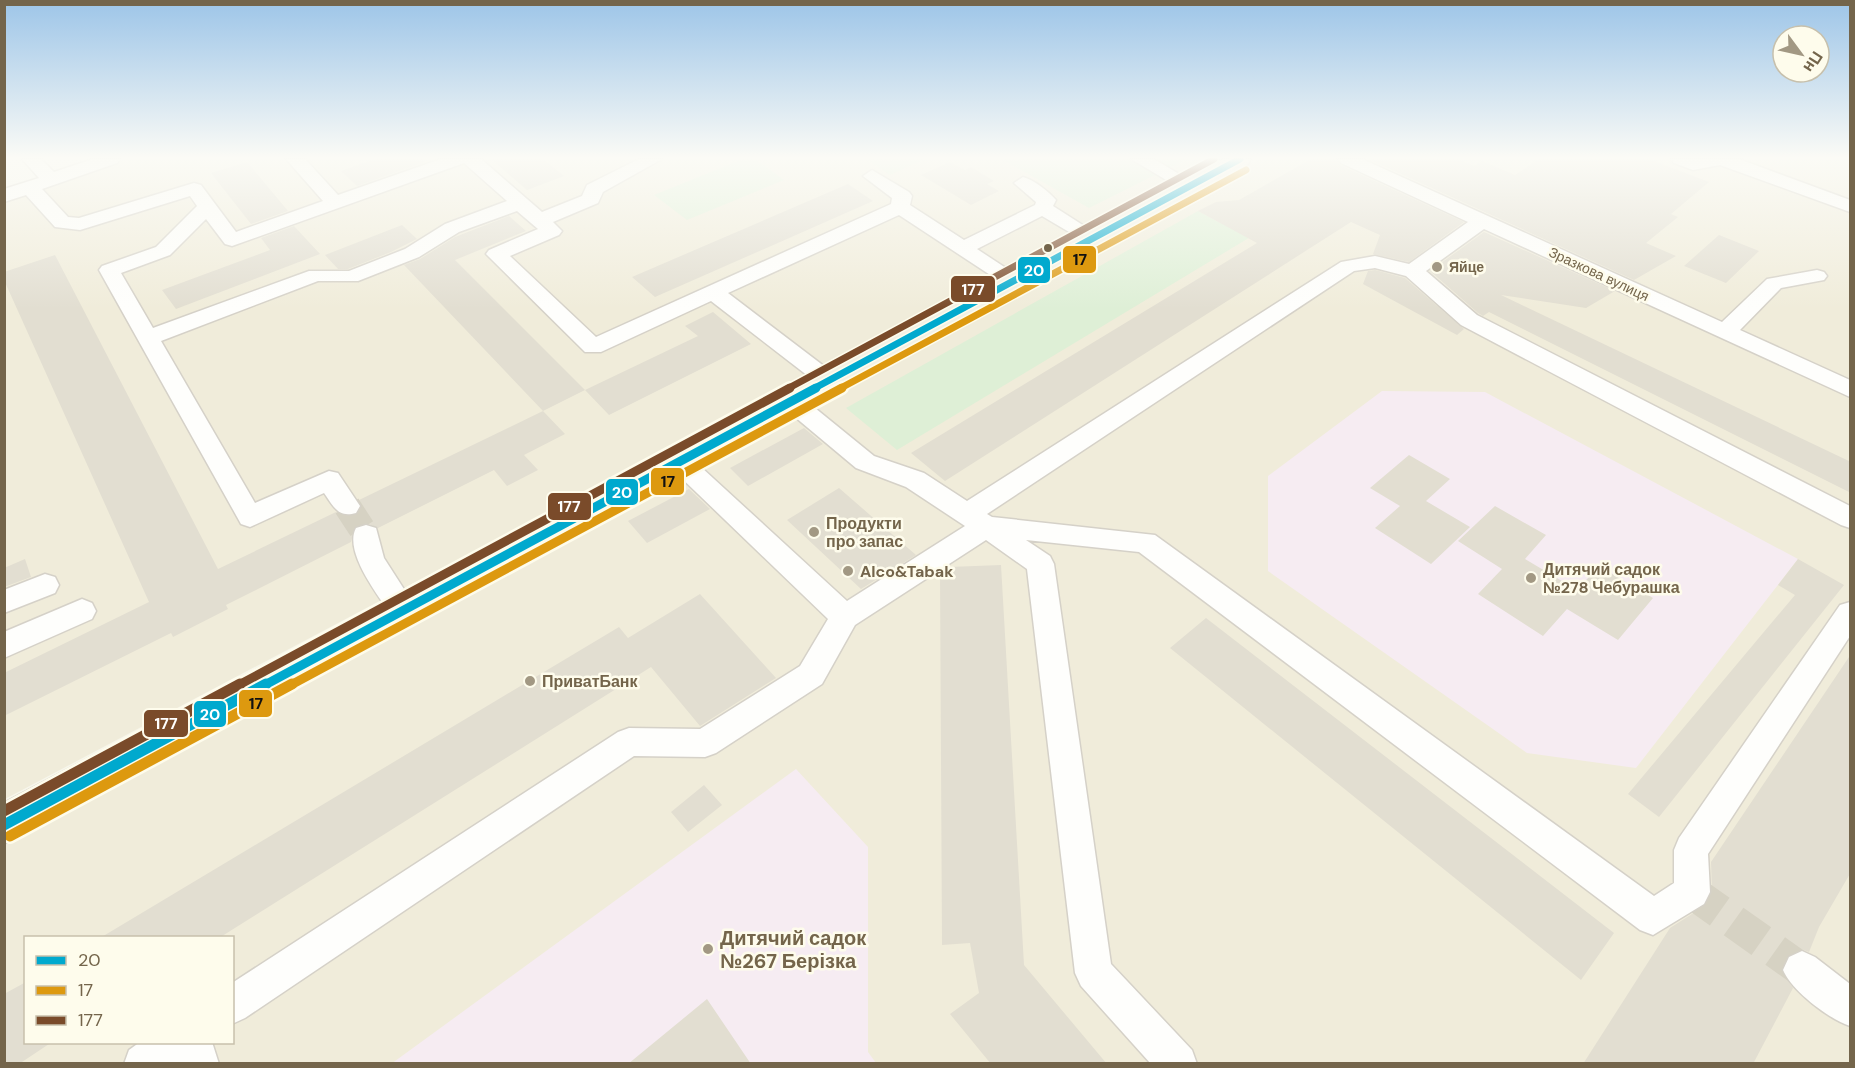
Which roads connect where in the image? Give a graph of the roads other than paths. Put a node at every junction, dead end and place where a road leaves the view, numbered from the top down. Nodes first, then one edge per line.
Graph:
1 (50, 209) edge
2 (129, 209) edge
3 (205, 209) edge
4 (208, 209) edge
5 (319, 209) edge
6 (503, 209) edge
7 (526, 209) edge
8 (568, 209) edge
9 (896, 209) edge
10 (903, 209) edge
11 (1041, 209) edge
12 (1044, 209) edge
13 (1147, 209) edge
14 (1457, 209) edge
15 (540, 220) junction
16 (1482, 220) junction
17 (1093, 238) junction
18 (961, 249) junction
19 (1413, 271) junction
20 (1818, 276) dead end
21 (1014, 282) junction
22 (713, 292) junction
23 (1725, 332) junction
24 (149, 338) junction
25 (829, 381) junction
26 (1851, 389) edge
27 (791, 401) junction
28 (680, 462) junction
29 (347, 506) tunnel mouth
30 (1851, 518) edge
31 (977, 520) junction
32 (366, 535) tunnel mouth
33 (45, 585) dead end
34 (5, 602) edge
35 (404, 610) junction
36 (82, 611) dead end
37 (1851, 613) edge
38 (845, 617) junction
39 (9, 644) edge
40 (4, 825) edge
41 (1802, 970) tunnel mouth
42 (234, 1004) edge
43 (1851, 1007) edge
44 (172, 1044) edge
45 (193, 1044) edge
46 (143, 1064) edge
47 (199, 1064) edge
48 (1178, 1064) edge

1 - 2 street
3 - 24 street
4 - 5 street
6 - 24 street
7 - 15 street
8 - 15 street
9 - 22 street
10 - 18 street
11 - 18 street
12 - 17 street
13 - 17 main road
14 - 16 street, Зразкова вулиця
15 - 22 street
16 - 19 street
16 - 23 street, Зразкова вулиця
17 - 21 main road
18 - 21 street
19 - 30 street
19 - 31 street
20 - 23 street
21 - 25 main road
22 - 25 street
23 - 26 street, Зразкова вулиця
24 - 29 street
25 - 27 main road
27 - 28 main road
27 - 31 street
28 - 35 main road
28 - 38 street
31 - 37 street
31 - 38 street
31 - 48 street
32 - 35 street
33 - 34 street
34 - 39 street
35 - 40 main road
36 - 39 street
38 - 42 street
41 - 43 street
44 - 46 street
45 - 47 street

